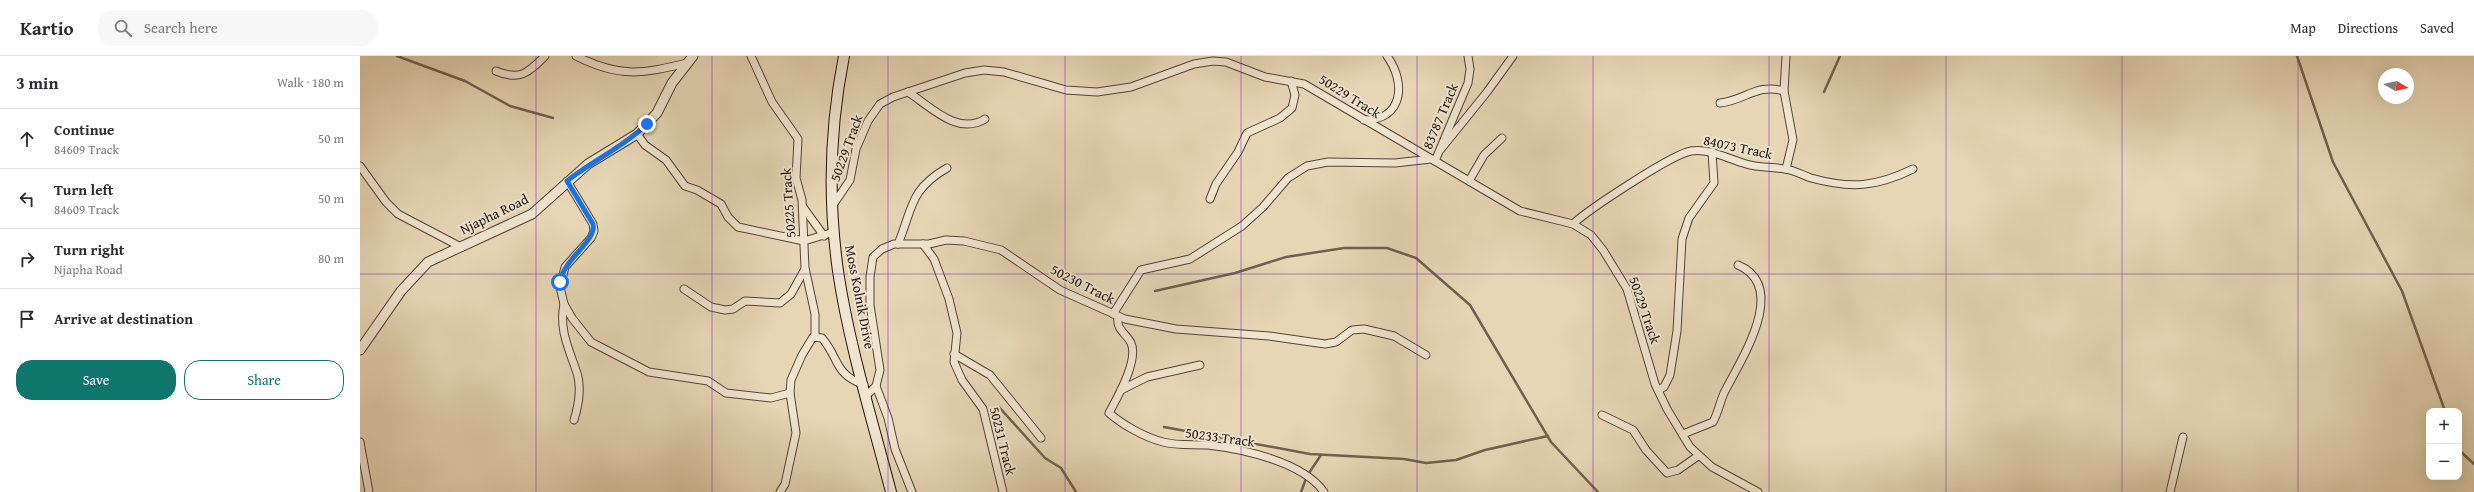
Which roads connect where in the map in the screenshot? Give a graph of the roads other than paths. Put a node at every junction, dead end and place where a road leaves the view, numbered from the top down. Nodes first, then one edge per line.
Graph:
1 (545, 56) edge
2 (576, 56) edge
3 (751, 56) edge
4 (844, 56) edge
5 (1387, 56) edge
6 (1468, 56) edge
7 (1513, 56) edge
8 (1786, 56) edge
9 (690, 59) edge
10 (496, 71) dead end
11 (1291, 81) junction
12 (1784, 91) junction
13 (908, 92) junction
14 (1720, 103) dead end
15 (985, 119) dead end
16 (1364, 120) junction
17 (637, 134) junction
18 (1502, 138) dead end
19 (1441, 149) junction
20 (1712, 152) junction
21 (1433, 160) junction
22 (360, 166) edge
23 (946, 168) dead end
24 (1786, 169) junction
25 (1913, 169) dead end
26 (567, 181) junction
27 (1469, 181) junction
28 (1210, 199) dead end
29 (833, 205) junction
30 (803, 207) junction
31 (1573, 224) junction
32 (834, 232) junction
33 (824, 236) junction
34 (804, 241) junction
35 (898, 244) junction
36 (923, 244) junction
37 (460, 246) junction
38 (1738, 265) dead end
39 (805, 268) junction
40 (684, 289) dead end
41 (564, 304) junction
42 (1115, 316) junction
43 (815, 336) junction
44 (360, 350) edge
45 (954, 354) junction
46 (1426, 355) dead end
47 (1200, 365) dead end
48 (864, 385) junction
49 (876, 386) junction
50 (1121, 390) junction
51 (1658, 390) junction
52 (790, 393) junction
53 (866, 396) junction
54 (1602, 415) dead end
55 (574, 420) dead end
56 (1683, 434) junction
57 (2183, 437) dead end
58 (1041, 438) dead end
59 (360, 442) edge
60 (1698, 456) junction
61 (369, 492) edge
62 (780, 492) edge
63 (891, 492) edge
64 (912, 492) edge
65 (1003, 492) edge
66 (1324, 492) edge
67 (1758, 492) edge
68 (2170, 492) edge

1 - 10 street
2 - 9 street
3 - 30 street, 50225 Track
4 - 29 main road, Moss Kolnik Drive
5 - 16 street
6 - 19 street, 83787 Track
7 - 19 street
8 - 12 street
9 - 17 street, Njapha Road
11 - 13 street, 50229 Track
11 - 16 street, 50229 Track
11 - 28 street
12 - 14 street
12 - 24 street
13 - 15 street
13 - 29 street, 50229 Track
16 - 21 street, 50229 Track
17 - 26 street, Njapha Road
17 - 34 street
18 - 27 street
19 - 21 street, 83787 Track
20 - 24 street, 84073 Track
20 - 31 street, 84073 Track
20 - 51 street
21 - 27 street, 50229 Track
21 - 42 street
22 - 37 street
23 - 35 street
24 - 25 street, 84073 Track
26 - 37 street, Njapha Road
26 - 41 street
27 - 31 street, 50229 Track
29 - 32 main road, Moss Kolnik Drive
30 - 33 street
30 - 34 street, 50225 Track
31 - 51 street, 50229 Track
32 - 33 street
32 - 48 main road, Moss Kolnik Drive
33 - 34 street
34 - 39 street, 50225 Track
35 - 36 street, 50230 Track
35 - 49 street, 50230 Track
36 - 42 street, 50230 Track
36 - 45 street, 50231 Track
37 - 44 street, Njapha Road
38 - 56 street
39 - 40 street
39 - 43 street, 50225 Track
41 - 52 street
41 - 55 street
42 - 46 street, 50230 Track
42 - 50 street
43 - 48 street
43 - 52 street
45 - 58 street
45 - 65 street, 50231 Track
47 - 50 street
48 - 53 main road, Moss Kolnik Drive
49 - 53 street
49 - 64 street
50 - 66 street, 50233 Track
51 - 56 street, 50229 Track
52 - 62 street
53 - 63 main road, Moss Kolnik Drive
54 - 60 street
56 - 60 street, 50229 Track
57 - 68 street
59 - 61 street
60 - 67 street, 50229 Track

